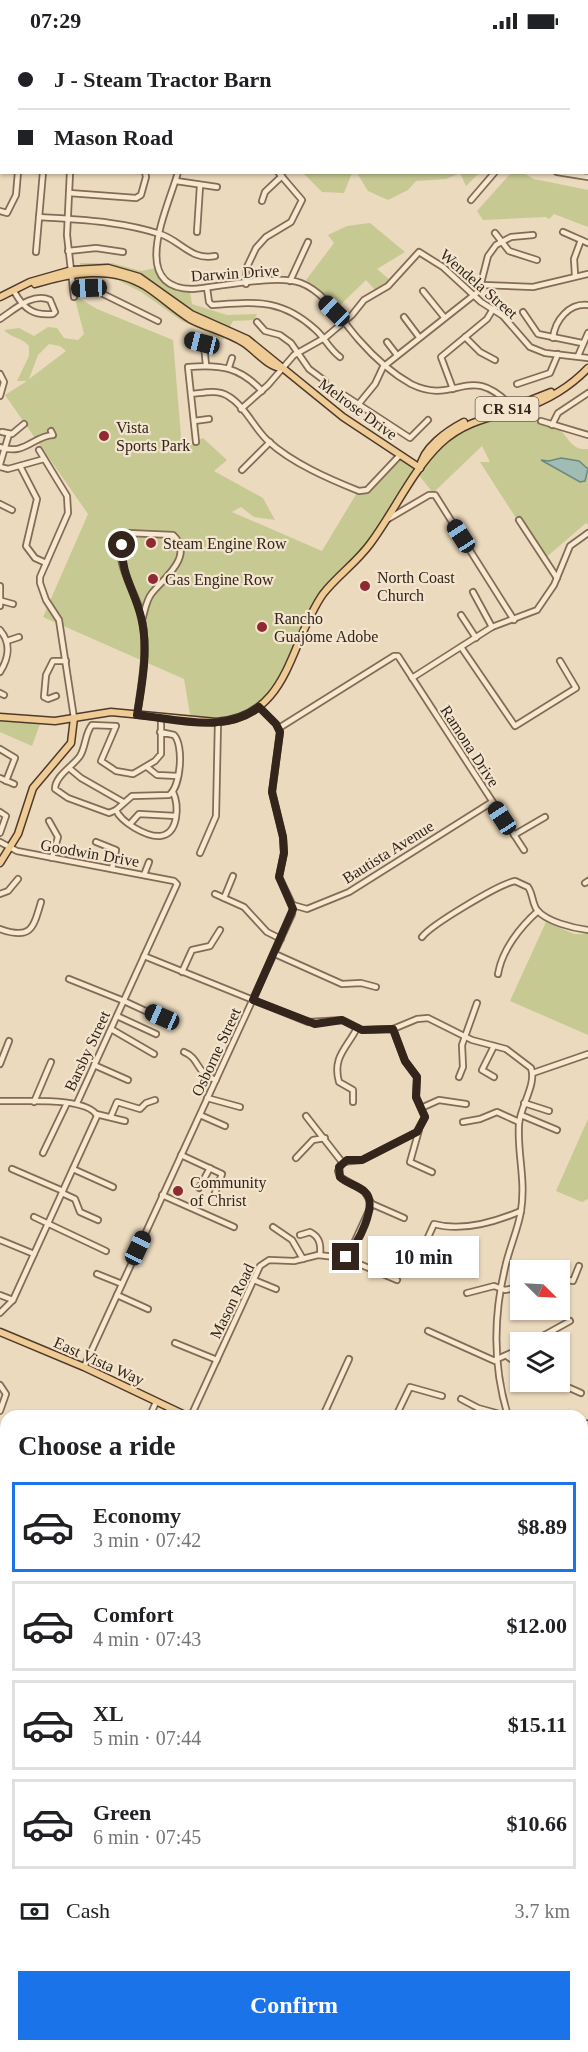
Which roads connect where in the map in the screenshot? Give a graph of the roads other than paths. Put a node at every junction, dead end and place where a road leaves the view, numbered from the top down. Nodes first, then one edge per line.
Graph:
1 (18, 174) edge
2 (43, 174) edge
3 (70, 174) edge
4 (178, 174) edge
5 (280, 174) edge
6 (493, 174) edge
7 (569, 174) edge
8 (146, 175) edge
9 (588, 177) edge
10 (176, 181) junction
11 (200, 186) junction
12 (217, 187) dead end
13 (69, 193) junction
14 (471, 200) dead end
15 (262, 201) dead end
16 (0, 211) edge
17 (39, 217) junction
18 (67, 219) junction
19 (197, 232) dead end
20 (563, 232) dead end
21 (495, 233) dead end
22 (160, 234) junction
23 (533, 235) dead end
24 (581, 240) junction
25 (308, 242) dead end
26 (500, 242) junction
27 (588, 243) edge
28 (68, 251) junction
29 (36, 252) dead end
30 (123, 252) dead end
31 (215, 256) dead end
32 (537, 260) dead end
33 (72, 272) junction
34 (588, 274) edge
35 (574, 275) junction
36 (290, 281) junction
37 (246, 284) junction
38 (482, 285) junction
39 (207, 288) junction
40 (74, 289) junction
41 (423, 291) dead end
42 (15, 293) junction
43 (474, 295) junction
44 (74, 297) dead end
45 (0, 299) edge
46 (22, 304) junction
47 (588, 305) edge
48 (493, 309) junction
49 (523, 312) dead end
50 (404, 317) dead end
51 (444, 317) junction
52 (0, 319) edge
53 (158, 321) dead end
54 (257, 322) dead end
55 (345, 322) junction
56 (588, 333) edge
57 (419, 337) junction
58 (465, 337) junction
59 (286, 338) junction
60 (553, 338) junction
61 (188, 339) dead end
62 (323, 339) junction
63 (387, 342) dead end
64 (582, 343) junction
65 (282, 344) dead end
66 (298, 352) junction
67 (558, 354) junction
68 (397, 355) junction
69 (578, 356) junction
70 (340, 357) dead end
71 (232, 358) dead end
72 (495, 360) dead end
73 (588, 360) edge
74 (386, 364) junction
75 (206, 365) junction
76 (229, 367) junction
77 (588, 368) edge
78 (282, 369) junction
79 (0, 374) edge
80 (325, 381) dead end
81 (2, 383) edge
82 (517, 384) dead end
83 (453, 389) junction
84 (262, 391) junction
85 (341, 393) dead end
86 (588, 393) edge
87 (191, 394) junction
88 (0, 396) edge
89 (357, 406) junction
90 (241, 409) junction
91 (514, 409) junction
92 (209, 419) dead end
93 (428, 420) dead end
94 (194, 421) junction
95 (541, 421) dead end
96 (24, 424) dead end
97 (552, 425) junction
98 (588, 435) edge
99 (196, 442) dead end
100 (270, 442) junction
101 (33, 444) dead end
102 (2, 448) edge
103 (39, 450) dead end
104 (400, 455) junction
105 (0, 457) edge
106 (44, 459) junction
107 (0, 465) edge
108 (20, 466) junction
109 (420, 468) junction
110 (242, 470) dead end
111 (0, 504) edge
112 (12, 510) dead end
113 (388, 519) junction
114 (519, 520) dead end
115 (588, 533) edge
116 (46, 563) junction
117 (556, 578) junction
118 (0, 586) edge
119 (473, 592) dead end
120 (1, 604) edge
121 (13, 604) dead end
122 (461, 615) dead end
123 (142, 620) junction
124 (514, 620) junction
125 (492, 627) junction
126 (0, 630) edge
127 (19, 637) dead end
128 (476, 638) junction
129 (7, 641) junction
130 (461, 647) junction
131 (66, 661) junction
132 (560, 661) dead end
133 (0, 672) edge
134 (412, 678) junction
135 (56, 696) dead end
136 (259, 707) junction
137 (137, 715) junction
138 (0, 717) edge
139 (74, 718) junction
140 (161, 718) junction
141 (218, 722) junction
142 (279, 728) junction
143 (160, 732) junction
144 (0, 749) edge
145 (52, 765) junction
146 (147, 767) junction
147 (69, 768) junction
148 (62, 774) junction
149 (178, 776) junction
150 (0, 778) edge
151 (6, 781) junction
152 (14, 784) dead end
153 (173, 792) junction
154 (123, 802) junction
155 (492, 802) junction
156 (116, 810) junction
157 (0, 812) edge
158 (176, 816) junction
159 (545, 817) dead end
160 (49, 821) dead end
161 (130, 824) junction
162 (0, 833) edge
163 (514, 835) junction
164 (0, 842) edge
165 (96, 842) dead end
166 (11, 848) junction
167 (524, 850) dead end
168 (200, 853) dead end
169 (52, 858) junction
170 (149, 862) dead end
171 (0, 863) edge
172 (112, 869) junction
173 (144, 875) junction
174 (233, 876) dead end
175 (18, 879) dead end
176 (177, 883) joint
177 (0, 894) edge
178 (215, 894) dead end
179 (224, 898) junction
180 (41, 902) dead end
181 (293, 904) junction
182 (538, 911) junction
183 (0, 929) edge
184 (220, 930) dead end
185 (588, 930) edge
186 (422, 938) dead end
187 (281, 939) junction
188 (275, 954) junction
189 (144, 956) junction
190 (182, 972) junction
191 (498, 974) dead end
192 (70, 979) dead end
193 (376, 987) dead end
194 (253, 1000) junction
195 (124, 1001) junction
196 (477, 1003) dead end
197 (117, 1016) junction
198 (165, 1020) dead end
199 (357, 1028) junction
200 (111, 1029) junction
201 (393, 1029) junction
202 (156, 1034) dead end
203 (465, 1036) junction
204 (9, 1041) dead end
205 (494, 1046) junction
206 (184, 1052) dead end
207 (154, 1054) dead end
208 (588, 1054) edge
209 (51, 1062) dead end
210 (0, 1064) edge
211 (94, 1065) junction
212 (533, 1073) junction
213 (459, 1077) dead end
214 (494, 1077) dead end
215 (128, 1080) dead end
216 (216, 1080) junction
217 (207, 1098) junction
218 (155, 1100) dead end
219 (0, 1101) edge
220 (34, 1102) junction
221 (67, 1102) junction
222 (353, 1102) dead end
223 (77, 1103) junction
224 (524, 1103) junction
225 (466, 1104) dead end
226 (240, 1107) dead end
227 (421, 1108) junction
228 (549, 1110) dead end
229 (96, 1114) junction
230 (200, 1115) junction
231 (520, 1115) junction
232 (111, 1116) junction
233 (306, 1116) dead end
234 (125, 1121) dead end
235 (464, 1122) dead end
236 (519, 1122) junction
237 (225, 1126) dead end
238 (419, 1130) junction
239 (557, 1130) dead end
240 (325, 1138) junction
241 (43, 1153) dead end
242 (181, 1155) junction
243 (296, 1158) dead end
244 (342, 1162) junction
245 (12, 1168) dead end
246 (210, 1168) junction
247 (73, 1169) junction
248 (432, 1172) dead end
249 (113, 1186) dead end
250 (200, 1188) dead end
251 (63, 1192) junction
252 (215, 1193) dead end
253 (162, 1195) junction
254 (372, 1204) junction
255 (521, 1211) junction
256 (34, 1217) dead end
257 (404, 1218) dead end
258 (98, 1220) dead end
259 (48, 1224) junction
260 (234, 1227) dead end
261 (273, 1227) dead end
262 (300, 1235) dead end
263 (0, 1240) edge
264 (106, 1251) dead end
265 (34, 1254) junction
266 (320, 1255) junction
267 (420, 1256) dead end
268 (303, 1258) junction
269 (345, 1258) junction
270 (579, 1266) dead end
271 (97, 1274) dead end
272 (254, 1280) junction
273 (397, 1280) dead end
274 (570, 1280) edge
275 (122, 1284) junction
276 (276, 1289) dead end
277 (510, 1289) edge
278 (502, 1290) junction
279 (467, 1293) dead end
280 (0, 1295) edge
281 (117, 1295) junction
282 (13, 1300) junction
283 (148, 1309) dead end
284 (0, 1313) edge
285 (570, 1321) dead end
286 (428, 1331) dead end
287 (0, 1332) edge
288 (550, 1332) edge
289 (175, 1343) dead end
290 (508, 1357) edge
291 (349, 1359) dead end
292 (217, 1360) junction
293 (495, 1360) junction
294 (84, 1367) junction
295 (0, 1385) edge
296 (570, 1388) edge
297 (581, 1393) dead end
298 (442, 1396) dead end
299 (461, 1399) dead end
300 (156, 1402) junction
301 (0, 1410) edge
302 (153, 1410) edge
303 (175, 1410) edge
304 (192, 1410) edge
305 (325, 1410) edge
306 (399, 1410) edge
307 (485, 1410) edge
308 (506, 1410) edge

1 - 16 street
2 - 17 street
3 - 13 street
4 - 10 street, Darwin Drive
5 - 15 street
5 - 37 street
6 - 14 street
7 - 9 street
8 - 13 street
10 - 11 street
10 - 22 street, Darwin Drive
11 - 12 street
11 - 19 street
13 - 18 street
17 - 18 street
17 - 29 street
18 - 22 street
18 - 28 street
20 - 24 street
21 - 26 street
22 - 31 street
22 - 39 street, Darwin Drive
23 - 26 street
24 - 27 street
24 - 35 street
25 - 36 street
26 - 32 street
26 - 38 street
28 - 30 street
28 - 33 street
33 - 40 street
33 - 42 main road, Melrose Drive
33 - 45 main road, Melrose Drive
33 - 78 main road, Melrose Drive
34 - 35 street
35 - 38 street
36 - 37 street, Darwin Drive
36 - 55 street, Darwin Drive
37 - 39 street, Darwin Drive
38 - 43 street
39 - 62 street
40 - 44 street
40 - 53 street
41 - 51 street
42 - 45 main road, Melrose Drive
42 - 46 street
43 - 48 street, Wendela Street
43 - 51 street
43 - 55 street, Wendela Street
46 - 46 street
46 - 52 street
47 - 60 street
48 - 58 street
48 - 67 street, Wendela Street
49 - 60 street
50 - 57 street
51 - 57 street
54 - 59 street
55 - 62 street
55 - 74 street, Darwin Drive
56 - 64 street
57 - 68 street
58 - 72 street
58 - 83 street
59 - 65 street
59 - 66 street
60 - 64 street
61 - 75 street
62 - 66 street
62 - 70 street
63 - 68 street
64 - 69 street
66 - 78 street
66 - 80 street
67 - 69 street, Wendela Street
67 - 82 street
68 - 74 street
69 - 73 street, Wendela Street
71 - 76 street
73 - 91 main road, CR S14
74 - 83 street, Darwin Drive
74 - 89 street
75 - 76 street
75 - 87 street
76 - 84 street
77 - 91 main road
78 - 84 street
78 - 104 main road, Melrose Drive
79 - 81 street
81 - 88 street
83 - 91 street, Darwin Drive
84 - 90 street
85 - 89 street
86 - 97 street
87 - 90 street
87 - 94 street
89 - 93 street
90 - 100 street
91 - 109 main road, CR S14
92 - 94 street
94 - 99 street
95 - 97 street
96 - 102 street
97 - 98 street
100 - 104 street
100 - 110 street
101 - 102 street
102 - 105 street
102 - 107 street
103 - 106 street
104 - 109 main road, Melrose Drive
106 - 108 street
106 - 116 street
107 - 108 street
108 - 116 street
109 - 113 main road, CR S14
111 - 112 street
113 - 124 street
113 - 136 main road, CR S14
114 - 117 street
115 - 117 street
116 - 131 street
117 - 124 street
118 - 120 street
119 - 125 street
120 - 121 street
122 - 128 street
123 - 123 street
123 - 137 street
124 - 125 street
125 - 128 street
126 - 129 street
127 - 129 street
128 - 130 street
129 - 133 street
130 - 132 street
130 - 134 street
131 - 135 street
131 - 139 street
134 - 142 street, Ramona Drive
134 - 155 street, Ramona Drive
136 - 141 main road, CR S14
136 - 142 street
137 - 139 main road, CR S14
137 - 140 main road, CR S14
138 - 139 main road, CR S14
139 - 145 main road
140 - 141 main road, CR S14
140 - 143 street
141 - 168 street
142 - 181 street
143 - 146 street
143 - 149 street
144 - 151 street
145 - 148 street
145 - 166 main road
146 - 147 street
146 - 149 street
147 - 148 street
147 - 154 street
148 - 156 street
149 - 153 street
150 - 151 street
151 - 152 street
153 - 154 street
153 - 158 street
154 - 156 street
155 - 163 street, Ramona Drive
155 - 181 street, Bautista Avenue
156 - 161 street
157 - 162 street
158 - 161 street
158 - 161 street
159 - 163 street
160 - 169 street
163 - 167 street, Ramona Drive
164 - 166 street, Goodwin Drive
165 - 172 street
166 - 169 street, Goodwin Drive
166 - 171 main road
169 - 172 street, Goodwin Drive
170 - 173 street
172 - 173 street, Goodwin Drive
173 - 176 street, Goodwin Drive
174 - 179 street
175 - 177 street
176 - 189 street, Barsby Street
178 - 179 street
179 - 187 street
180 - 183 street
181 - 187 street, Osborne Street
182 - 185 street
182 - 186 street
182 - 191 street
184 - 190 street
187 - 188 street, Osborne Street
188 - 193 street
188 - 194 street, Osborne Street
189 - 190 street
189 - 195 street, Barsby Street
190 - 194 street
192 - 195 street
194 - 199 street
194 - 216 street, Osborne Street
195 - 197 street, Barsby Street
195 - 198 street
196 - 203 street
197 - 200 street, Barsby Street
197 - 202 street
199 - 201 street
199 - 222 street
200 - 207 street
200 - 211 street, Barsby Street
201 - 203 street
201 - 227 street
203 - 205 street
203 - 213 street
204 - 210 street
205 - 212 street
205 - 214 street
206 - 216 street
208 - 212 street
209 - 220 street
211 - 215 street
211 - 223 street, Barsby Street
212 - 224 street
216 - 217 street, Osborne Street
217 - 226 street
217 - 230 street, Osborne Street
218 - 232 street
219 - 220 street
220 - 221 street
221 - 223 street
221 - 241 street
223 - 229 street, Barsby Street
224 - 228 street
224 - 231 street
225 - 227 street
227 - 238 street
229 - 232 street
229 - 247 street
230 - 237 street
230 - 242 street, Osborne Street
231 - 236 street
231 - 239 street
232 - 234 street
233 - 240 street
235 - 236 street
236 - 255 street
238 - 244 street
238 - 248 street
240 - 243 street
240 - 244 street
242 - 246 street
242 - 253 street, Osborne Street
244 - 254 street
245 - 251 street
246 - 250 street
246 - 252 street
247 - 249 street
247 - 251 street
251 - 258 street
251 - 259 street
253 - 260 street
253 - 275 street, Osborne Street
254 - 257 street
254 - 269 street
255 - 267 street
255 - 278 street
256 - 259 street
259 - 264 street
259 - 265 street
261 - 268 street
262 - 266 street
263 - 265 street
265 - 282 street
266 - 268 street, Mason Road
266 - 269 street, Mason Road
268 - 272 street, Mason Road
269 - 273 street, Mason Road
270 - 274 street
271 - 275 street
272 - 276 street
272 - 292 street, Mason Road
275 - 281 street, Osborne Street
277 - 278 street
278 - 279 street
278 - 293 street
280 - 282 street
281 - 283 street
281 - 294 street, Osborne Street
282 - 284 street
285 - 288 street
286 - 293 street
287 - 294 main road, East Vista Way
289 - 292 street
290 - 293 street
291 - 305 street
292 - 304 street, Mason Road
293 - 308 street
294 - 300 main road, East Vista Way
295 - 301 street
296 - 297 street
298 - 306 street
299 - 307 street
300 - 302 street
300 - 303 main road, East Vista Way

